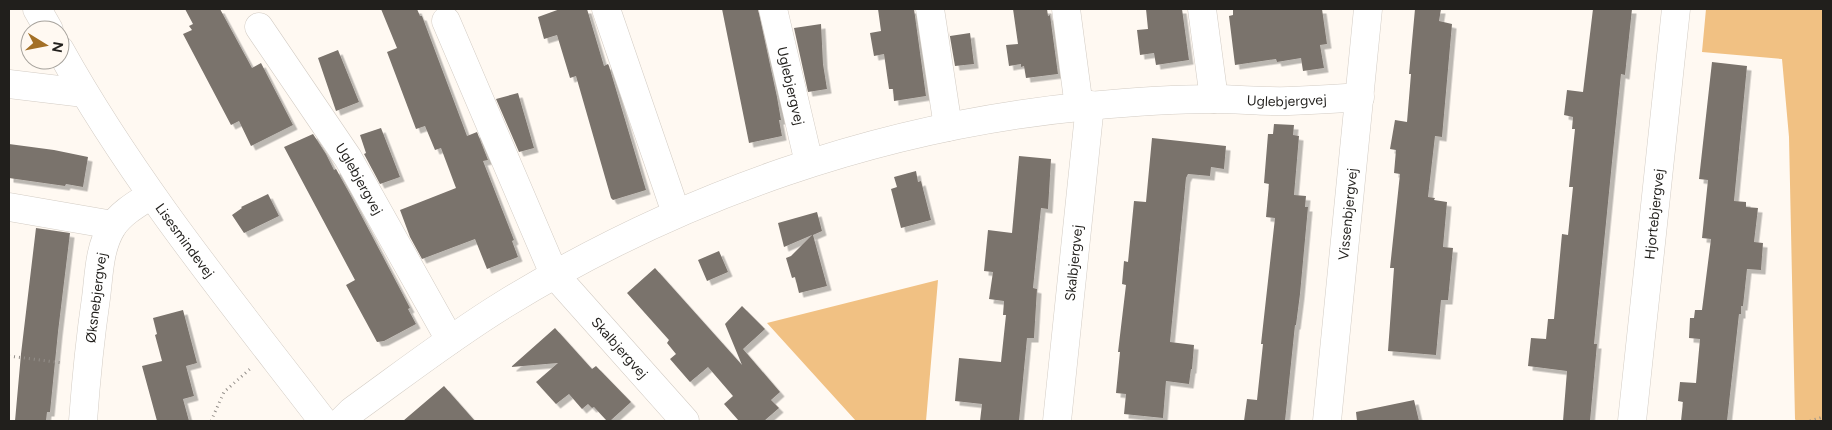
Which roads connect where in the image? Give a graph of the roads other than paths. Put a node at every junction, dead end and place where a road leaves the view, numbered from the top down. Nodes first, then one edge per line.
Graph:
1 (37, 9) edge
2 (606, 9) edge
3 (773, 9) edge
4 (930, 9) edge
5 (1066, 9) edge
6 (1202, 9) edge
7 (1368, 9) edge
8 (1676, 9) edge
9 (43, 20) edge
10 (446, 22) dead end
11 (259, 27) dead end
12 (70, 68) edge
13 (9, 84) edge
14 (84, 93) junction
15 (1360, 98) junction
16 (1214, 99) junction
17 (1084, 106) junction
18 (948, 127) junction
19 (809, 163) junction
20 (151, 195) junction
21 (9, 207) edge
22 (676, 213) junction
23 (113, 225) junction
24 (554, 274) junction
25 (450, 340) junction
26 (83, 421) edge
27 (323, 421) edge
28 (342, 421) edge
29 (685, 421) edge
30 (1057, 421) edge
31 (1327, 421) edge
32 (1632, 421) edge

1 - 9 street
2 - 22 street
3 - 19 street, Uglebjergvej
4 - 18 street
5 - 17 street
6 - 16 street
7 - 15 street, Vissenbjergvej
8 - 32 street, Hjortebjergvej
10 - 24 street
11 - 25 street, Uglebjergvej
12 - 14 street, Lisesmindevej
13 - 14 street
14 - 20 street, Lisesmindevej
15 - 16 street, Uglebjergvej
15 - 31 street, Vissenbjergvej
16 - 17 street, Uglebjergvej
17 - 18 street, Uglebjergvej
17 - 30 street, Skalbjergvej
18 - 19 street, Uglebjergvej
19 - 22 street, Uglebjergvej
20 - 23 street, Øksnebjergvej
20 - 27 street, Lisesmindevej
21 - 23 street
22 - 24 street, Uglebjergvej
23 - 26 street, Øksnebjergvej
24 - 25 street, Uglebjergvej
24 - 29 street, Skalbjergvej
25 - 28 street, Uglebjergvej

